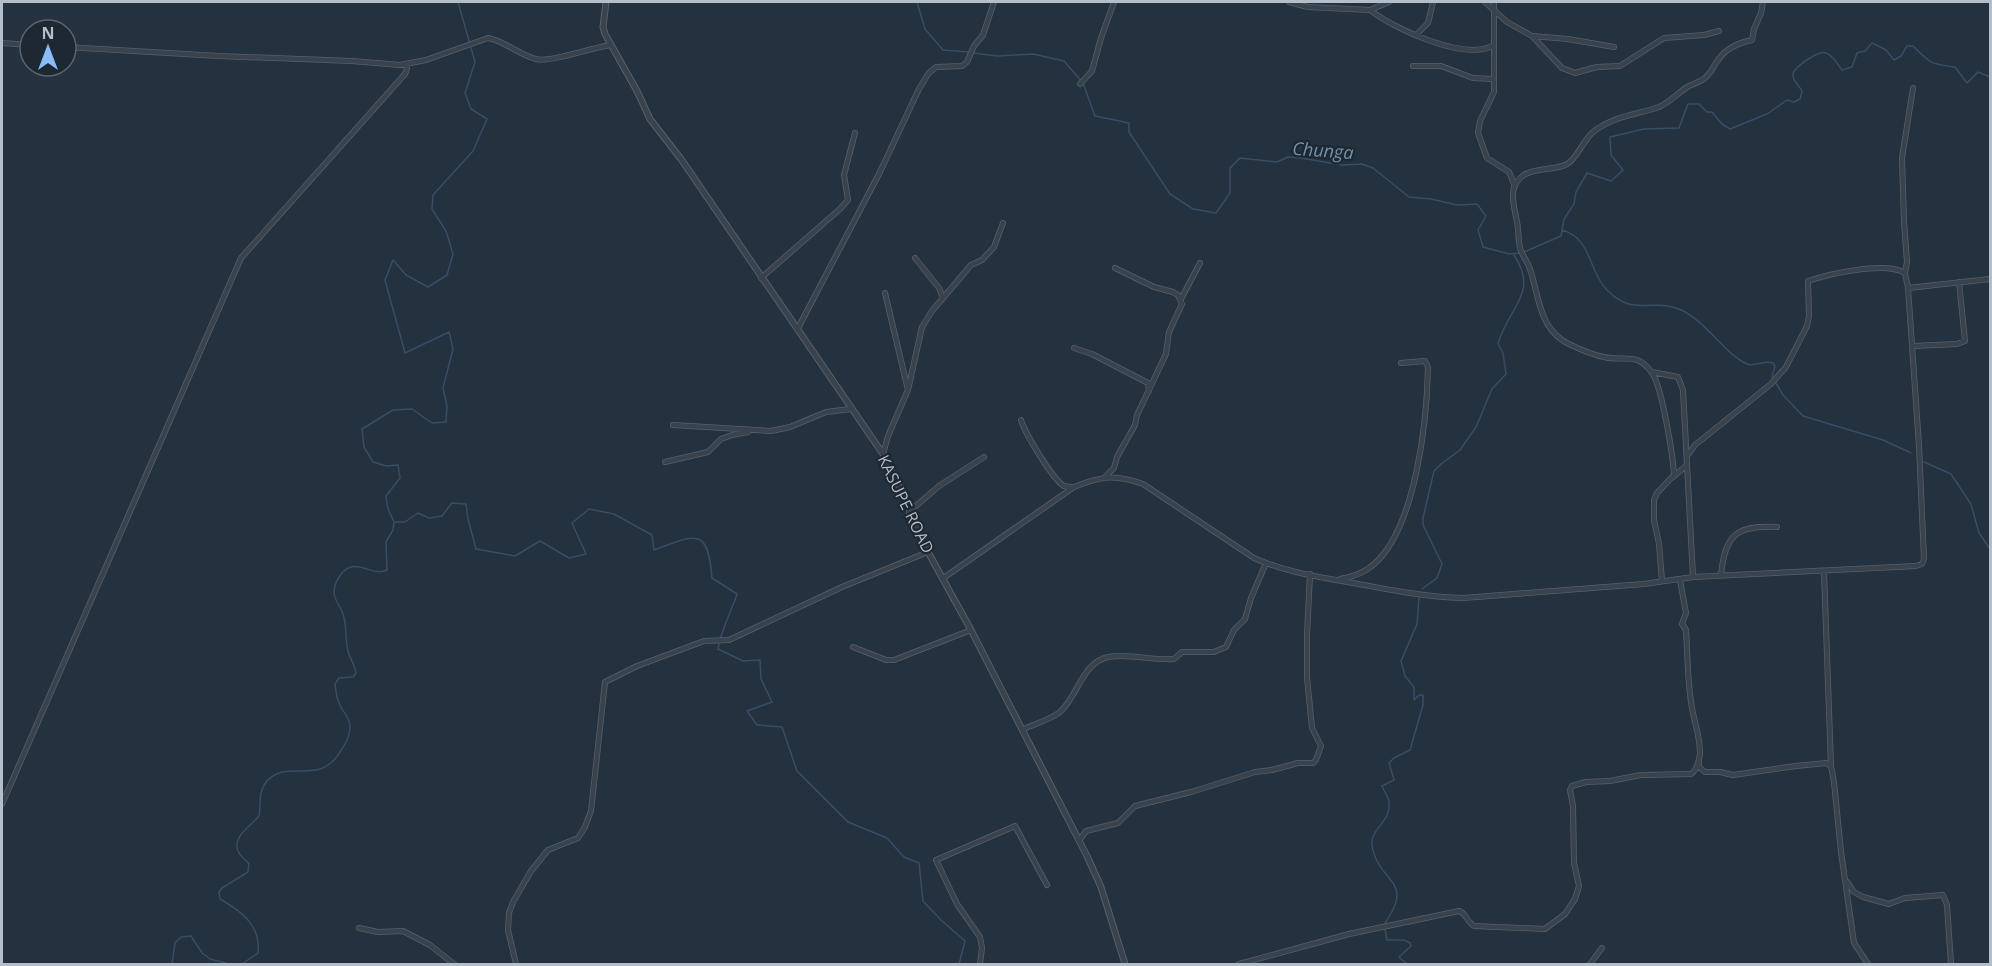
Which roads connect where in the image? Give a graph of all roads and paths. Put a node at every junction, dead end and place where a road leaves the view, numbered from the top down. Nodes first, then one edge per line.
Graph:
1 (606, 2) edge
2 (994, 2) edge
3 (1114, 2) edge
4 (1289, 2) edge
5 (1365, 2) edge
6 (1389, 2) edge
7 (1433, 2) edge
8 (1485, 2) edge
9 (1494, 2) edge
10 (1763, 2) edge
11 (1363, 10) junction
12 (1370, 10) junction
13 (1495, 11) junction
14 (1719, 31) dead end
15 (1417, 34) junction
16 (1532, 36) junction
17 (2, 43) edge
18 (18, 44) edge
19 (611, 45) junction
20 (1495, 45) junction
21 (1614, 47) dead end
22 (78, 48) edge
23 (406, 64) junction
24 (1413, 66) dead end
25 (1493, 79) junction
26 (1082, 82) dead end
27 (1913, 88) dead end
28 (855, 133) dead end
29 (1515, 186) junction
30 (1004, 223) dead end
31 (915, 258) dead end
32 (1200, 263) dead end
33 (1115, 268) dead end
34 (1905, 273) junction
35 (761, 278) junction
36 (1990, 279) edge
37 (1959, 282) junction
38 (1908, 288) junction
39 (885, 293) dead end
40 (943, 298) junction
41 (1181, 299) junction
42 (797, 330) junction
43 (1913, 346) junction
44 (1074, 348) dead end
45 (1401, 363) dead end
46 (1652, 372) junction
47 (908, 390) junction
48 (1149, 394) junction
49 (851, 409) junction
50 (1021, 420) dead end
51 (673, 425) dead end
52 (756, 430) junction
53 (883, 454) junction
54 (1687, 456) junction
55 (984, 457) dead end
56 (665, 462) dead end
57 (1687, 465) junction
58 (1673, 477) junction
59 (1104, 478) junction
60 (1074, 487) junction
61 (909, 512) junction
62 (1777, 527) dead end
63 (928, 552) junction
64 (1266, 563) junction
65 (1824, 572) junction
66 (1310, 574) junction
67 (1721, 575) junction
68 (1693, 577) junction
69 (942, 579) junction
70 (1337, 580) junction
71 (1680, 580) junction
72 (1662, 581) junction
73 (971, 630) junction
74 (853, 647) dead end
75 (1022, 729) junction
76 (1699, 762) junction
77 (1831, 766) junction
78 (2, 804) edge
79 (1079, 841) junction
80 (1846, 880) junction
81 (1047, 885) dead end
82 (359, 928) dead end
83 (1602, 948) dead end
84 (454, 964) edge
85 (516, 964) edge
86 (980, 964) edge
87 (1125, 964) edge
88 (1239, 964) edge
89 (1590, 964) edge
90 (1868, 964) edge
91 (1951, 964) edge

1 - 19 street, KASUPE ROAD
2 - 42 street
3 - 26 street
4 - 11 street
5 - 11 street
6 - 12 street
7 - 15 street
8 - 13 street
9 - 13 street
10 - 29 street
11 - 12 street
12 - 15 street
13 - 16 street
13 - 20 street
14 - 16 street
15 - 20 street
16 - 21 street
17 - 18 street
19 - 23 street
19 - 35 street, KASUPE ROAD
20 - 25 street
22 - 23 street
23 - 78 street
24 - 25 street
25 - 29 street
27 - 34 street
28 - 35 street
29 - 46 street
30 - 40 street
31 - 40 street
32 - 41 street
33 - 41 street
34 - 38 street
34 - 54 street
35 - 42 street, KASUPE ROAD
36 - 37 street
37 - 38 street
37 - 43 street
38 - 43 street
39 - 47 street
40 - 47 street
41 - 48 street
42 - 49 street, KASUPE ROAD
43 - 65 street
44 - 48 street
45 - 70 street
46 - 54 street
46 - 58 street
47 - 53 street
48 - 59 street
49 - 52 street
49 - 53 street, KASUPE ROAD
50 - 60 street
51 - 52 street
52 - 56 street
53 - 61 street, KASUPE ROAD
54 - 57 street
55 - 61 street
57 - 58 street
57 - 68 street
58 - 72 street
59 - 60 street
59 - 64 street
60 - 69 street
61 - 63 street, KASUPE ROAD
62 - 67 street
63 - 69 street, KASUPE ROAD
63 - 85 street
64 - 66 street
64 - 75 street
65 - 67 street
65 - 77 street
66 - 70 street
66 - 79 street
67 - 68 street
68 - 71 street
69 - 73 street, KASUPE ROAD
70 - 72 street
71 - 72 street
71 - 76 street
73 - 74 street
73 - 75 street, KASUPE ROAD
75 - 79 street, KASUPE ROAD
76 - 77 street
76 - 88 street
77 - 80 street
79 - 87 street, KASUPE ROAD
80 - 90 street
80 - 91 street
81 - 86 street
82 - 84 street
83 - 89 street

